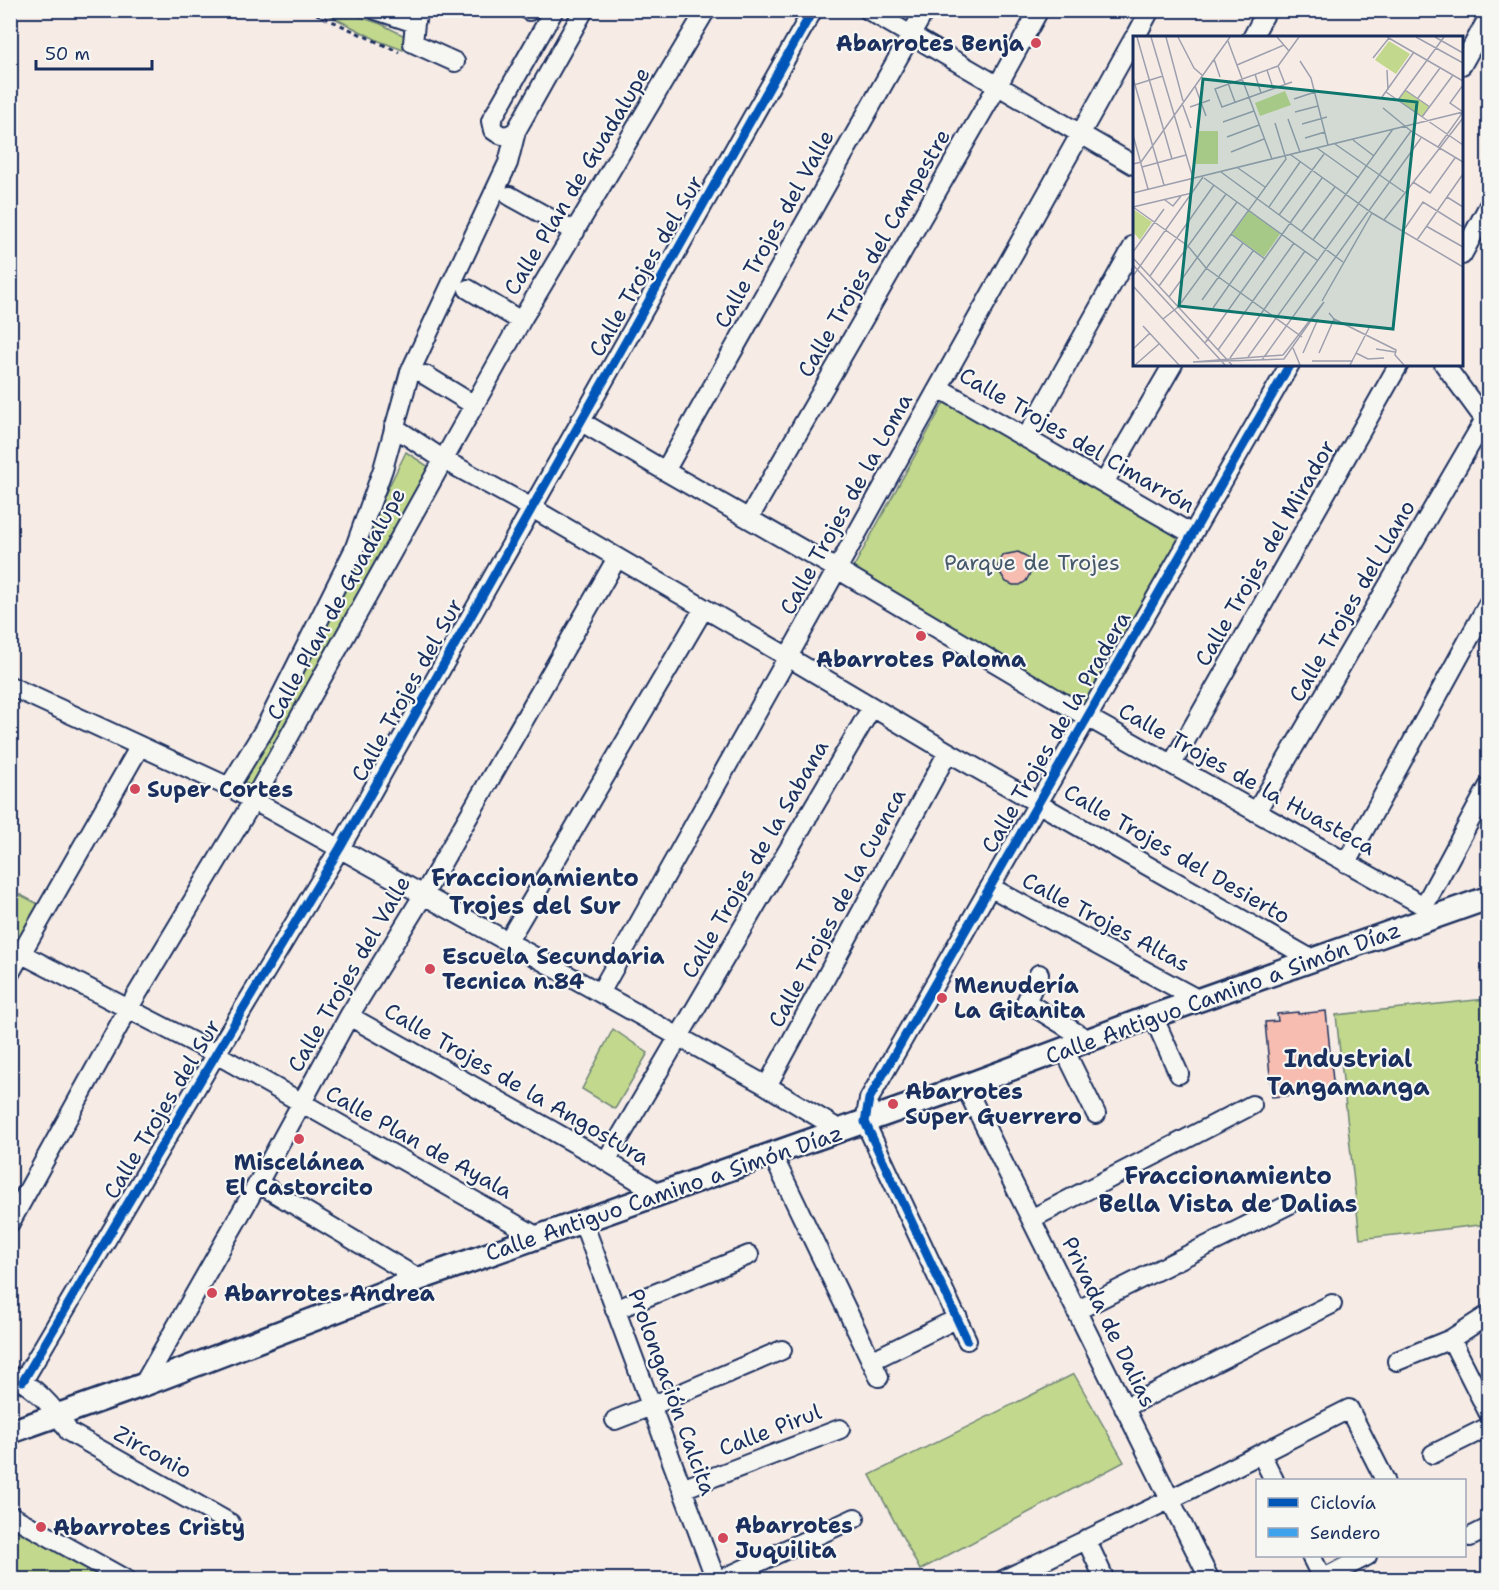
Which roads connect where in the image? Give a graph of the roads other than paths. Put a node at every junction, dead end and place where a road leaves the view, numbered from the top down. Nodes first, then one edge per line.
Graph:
1 (376, 10) edge
2 (554, 10) edge
3 (584, 10) edge
4 (706, 10) edge
5 (813, 10) edge
6 (868, 10) edge
7 (925, 10) edge
8 (1039, 10) edge
9 (1150, 10) edge
10 (1265, 14) dead end
11 (417, 17) edge
12 (1488, 18) edge
13 (911, 36) junction
14 (1136, 36) edge
15 (1253, 36) edge
16 (1133, 42) edge
17 (455, 62) dead end
18 (1463, 62) edge
19 (998, 85) junction
20 (516, 131) junction
21 (1081, 134) junction
22 (1133, 164) edge
23 (510, 196) dead end
24 (1488, 207) edge
25 (575, 232) junction
26 (1133, 247) edge
27 (1463, 251) edge
28 (468, 289) dead end
29 (521, 321) junction
30 (1172, 366) edge
31 (1289, 366) edge
32 (1398, 366) edge
33 (1446, 366) edge
34 (425, 375) dead end
35 (939, 388) junction
36 (474, 405) junction
37 (1487, 419) edge
38 (580, 421) junction
39 (394, 428) junction
40 (1026, 438) junction
41 (444, 460) junction
42 (665, 471) junction
43 (1104, 483) junction
44 (532, 508) junction
45 (748, 518) junction
46 (1192, 534) junction
47 (617, 558) junction
48 (837, 569) junction
49 (1488, 604) edge
50 (704, 608) junction
51 (788, 657) junction
52 (10, 686) edge
53 (872, 707) junction
54 (1087, 717) junction
55 (140, 746) junction
56 (948, 752) junction
57 (1172, 764) junction
58 (229, 787) junction
59 (1487, 790) edge
60 (252, 801) junction
61 (1038, 802) junction
62 (1256, 812) junction
63 (340, 848) junction
64 (1346, 862) junction
65 (990, 887) junction
66 (424, 894) junction
67 (1488, 898) edge
68 (1427, 913) junction
69 (508, 941) junction
70 (22, 954) junction
71 (1313, 960) junction
72 (10, 973) edge
73 (1039, 974) dead end
74 (600, 993) junction
75 (1199, 1000) junction
76 (128, 1009) junction
77 (349, 1016) junction
78 (1153, 1016) junction
79 (679, 1037) junction
80 (1088, 1040) junction
81 (1064, 1048) junction
82 (216, 1054) junction
83 (1179, 1074) dead end
84 (767, 1086) junction
85 (965, 1086) junction
86 (302, 1103) junction
87 (1252, 1105) dead end
88 (1096, 1114) dead end
89 (865, 1122) junction
90 (840, 1130) junction
91 (772, 1154) junction
92 (606, 1161) junction
93 (258, 1184) junction
94 (660, 1194) junction
95 (1288, 1205) dead end
96 (1031, 1220) junction
97 (10, 1222) edge
98 (582, 1222) junction
99 (538, 1237) junction
100 (749, 1255) dead end
101 (419, 1280) junction
102 (1332, 1304) dead end
103 (615, 1310) junction
104 (1076, 1311) junction
105 (1488, 1315) edge
106 (958, 1318) junction
107 (1451, 1339) junction
108 (967, 1340) dead end
109 (782, 1350) dead end
110 (1397, 1361) dead end
111 (17, 1378) edge
112 (143, 1385) junction
113 (651, 1406) junction
114 (1125, 1408) junction
115 (1488, 1412) edge
116 (60, 1416) junction
117 (615, 1420) dead end
118 (1488, 1427) edge
119 (840, 1429) dead end
120 (10, 1432) edge
121 (1261, 1454) junction
122 (1433, 1454) dead end
123 (1274, 1479) edge
124 (1384, 1479) edge
125 (682, 1489) junction
126 (1171, 1499) junction
127 (10, 1515) edge
128 (855, 1518) dead end
129 (230, 1522) dead end
130 (1488, 1528) edge
131 (1470, 1537) dead end
132 (1086, 1539) junction
133 (1311, 1557) edge
134 (1365, 1557) edge
135 (1005, 1579) edge
136 (1321, 1579) edge
137 (127, 1580) edge
138 (718, 1580) edge
139 (1105, 1580) edge
140 (1210, 1580) edge

1 - 11 street
2 - 20 street
3 - 20 street
4 - 25 street, Calle Plan de Guadalupe
5 - 38 street, Calle Trojes del Sur
6 - 13 street
7 - 13 street, Calle Trojes del Valle
8 - 19 street, Calle Trojes del Campestre
9 - 14 street, Calle Trojes de la Loma
10 - 15 street
11 - 17 street
12 - 18 street
13 - 19 street
13 - 42 street, Calle Trojes del Valle
16 - 21 street, Calle Trojes de la Loma
19 - 21 street
19 - 45 street, Calle Trojes del Campestre
20 - 39 street
21 - 22 street
21 - 35 street, Calle Trojes de la Loma
23 - 25 street
24 - 27 street
25 - 29 street, Calle Plan de Guadalupe
26 - 40 street
28 - 29 street
29 - 36 street, Calle Plan de Guadalupe
30 - 43 street
31 - 46 street, Calle Trojes de la Pradera
32 - 57 street, Calle Trojes del Mirador
33 - 37 street
34 - 36 street
35 - 40 street, Calle Trojes del Cimarrón
35 - 48 street, Calle Trojes de la Loma
36 - 41 street, Calle Plan de Guadalupe
37 - 62 street, Calle Trojes del Llano
38 - 42 street, Calle Trojes de la Huasteca
38 - 44 street, Calle Trojes del Sur
39 - 41 street, Calle Trojes del Desierto
39 - 58 street
40 - 43 street, Calle Trojes del Cimarrón
41 - 44 street, Calle Trojes del Desierto
41 - 60 street, Calle Plan de Guadalupe
42 - 45 street, Calle Trojes de la Huasteca
43 - 46 street, Calle Trojes del Cimarrón
44 - 47 street, Calle Trojes del Desierto
44 - 63 street, Calle Trojes del Sur
45 - 48 street, Calle Trojes de la Huasteca
46 - 54 street, Calle Trojes de la Pradera
47 - 50 street, Calle Trojes del Desierto
47 - 66 street, Calle Trojes del Valle
48 - 51 street, Calle Trojes de la Loma
48 - 54 street, Calle Trojes de la Huasteca
49 - 64 street
50 - 51 street, Calle Trojes del Desierto
50 - 69 street
51 - 53 street, Calle Trojes del Desierto
51 - 74 street, Calle Trojes de la Loma
52 - 55 street
53 - 56 street, Calle Trojes del Desierto
53 - 79 street, Calle Trojes de la Sabana
54 - 57 street, Calle Trojes de la Huasteca
54 - 61 street, Calle Trojes de la Pradera
55 - 58 street
55 - 70 street
56 - 61 street, Calle Trojes del Desierto
56 - 84 street, Calle Trojes de la Cuenca
57 - 62 street, Calle Trojes de la Huasteca
58 - 60 street
59 - 68 street
60 - 63 street
60 - 76 street, Calle Plan de Guadalupe
61 - 65 street, Calle Trojes de la Pradera
61 - 71 street, Calle Trojes del Desierto
62 - 64 street, Calle Trojes de la Huasteca
63 - 66 street
63 - 82 street, Calle Trojes del Sur
64 - 68 street, Calle Trojes de la Huasteca
65 - 75 street, Calle Trojes Altas
65 - 89 street, Calle Trojes de la Pradera
66 - 69 street
66 - 77 street, Calle Trojes del Valle
67 - 68 main road, Calle Antiguo Camino a Simón Díaz
68 - 71 main road, Calle Antiguo Camino a Simón Díaz
69 - 74 street
70 - 72 street
70 - 76 street, Calle Plan de Ayala
71 - 75 main road, Calle Antiguo Camino a Simón Díaz
73 - 80 street
74 - 79 street
75 - 78 main road, Calle Antiguo Camino a Simón Díaz
76 - 82 street, Calle Plan de Ayala
76 - 97 street, Calle Plan de Guadalupe
77 - 86 street, Calle Trojes del Valle
77 - 92 street, Calle Trojes de la Angostura
78 - 80 main road, Calle Antiguo Camino a Simón Díaz
78 - 83 street
79 - 84 street
79 - 92 street, Calle Trojes de la Sabana
80 - 81 main road, Calle Antiguo Camino a Simón Díaz
81 - 85 main road, Calle Antiguo Camino a Simón Díaz
81 - 88 street
82 - 86 street, Calle Plan de Ayala
82 - 111 street, Calle Trojes del Sur
84 - 90 street
85 - 89 main road, Calle Antiguo Camino a Simón Díaz
85 - 96 street, Privada de Dalias
86 - 93 street, Calle Trojes del Valle
86 - 99 street, Calle Plan de Ayala
87 - 96 street
89 - 90 main road, Calle Antiguo Camino a Simón Díaz
89 - 106 street
90 - 91 main road, Calle Antiguo Camino a Simón Díaz
91 - 94 main road, Calle Antiguo Camino a Simón Díaz
91 - 106 street
92 - 94 street, Calle Trojes de la Angostura
93 - 101 street
93 - 112 street, Calle Trojes del Valle
94 - 98 main road, Calle Antiguo Camino a Simón Díaz
95 - 104 street
96 - 104 street, Privada de Dalias
98 - 99 main road, Calle Antiguo Camino a Simón Díaz
98 - 103 street, Prolongación Calcita
99 - 101 main road, Calle Antiguo Camino a Simón Díaz
100 - 103 street
101 - 112 main road, Calle Antiguo Camino a Simón Díaz
102 - 114 street
103 - 113 street, Prolongación Calcita
104 - 114 street, Privada de Dalias
105 - 107 street
106 - 108 street
107 - 110 street
107 - 115 street
109 - 113 street
111 - 116 street, Zirconio
112 - 116 main road, Calle Antiguo Camino a Simón Díaz
113 - 117 street
113 - 125 street, Prolongación Calcita
114 - 126 street, Privada de Dalias
116 - 120 main road, Calle Antiguo Camino a Simón Díaz
116 - 129 street, Zirconio
118 - 122 street
119 - 125 street, Calle Pirul
121 - 123 street
121 - 124 street
121 - 126 street
125 - 138 street, Prolongación Calcita
126 - 132 street
126 - 140 street, Privada de Dalias
127 - 137 street
128 - 138 street
130 - 131 street
132 - 135 street
132 - 139 street
133 - 136 street
134 - 136 street

